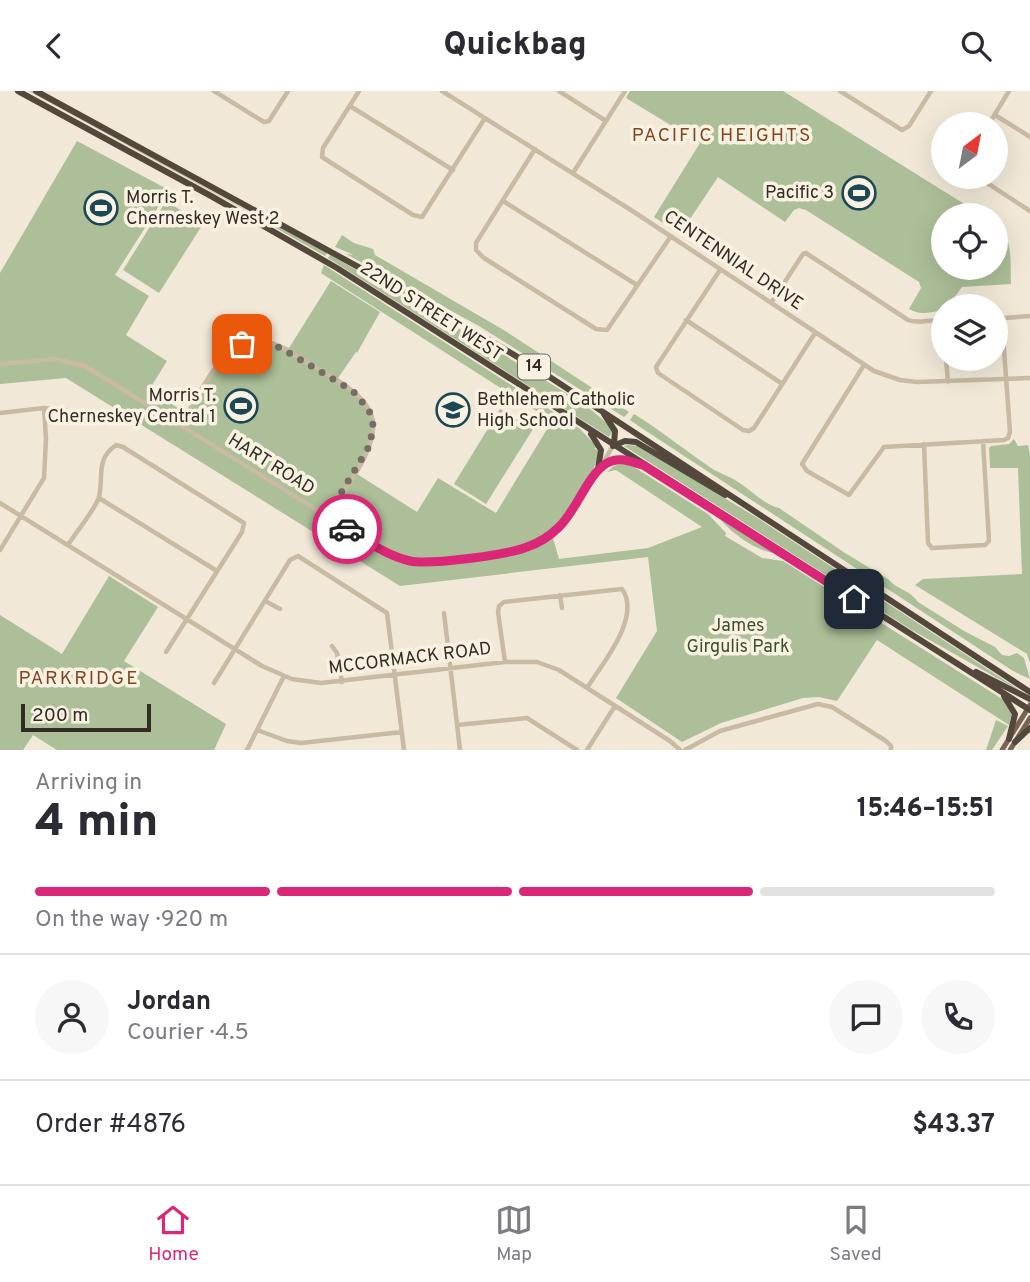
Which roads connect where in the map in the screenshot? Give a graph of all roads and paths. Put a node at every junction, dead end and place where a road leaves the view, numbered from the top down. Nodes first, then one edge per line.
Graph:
1 (18, 91) edge
2 (36, 91) edge
3 (214, 91) edge
4 (288, 91) edge
5 (359, 91) edge
6 (442, 91) edge
7 (559, 91) edge
8 (625, 91) edge
9 (840, 91) edge
10 (931, 91) edge
11 (1009, 91) edge
12 (350, 106) junction
13 (997, 112) edge
14 (485, 118) junction
15 (606, 121) junction
16 (1008, 123) edge
17 (1030, 137) edge
18 (535, 149) junction
19 (453, 170) junction
20 (573, 173) junction
21 (996, 189) edge
22 (503, 201) junction
23 (1030, 211) edge
24 (671, 236) junction
25 (720, 270) junction
26 (637, 285) junction
27 (771, 303) junction
28 (1030, 316) edge
29 (686, 320) junction
30 (931, 320) edge
31 (815, 333) junction
32 (0, 364) edge
33 (864, 365) junction
34 (947, 371) edge
35 (1030, 378) edge
36 (1007, 379) junction
37 (948, 382) junction
38 (781, 383) junction
39 (44, 408) junction
40 (600, 409) junction
41 (65, 410) dead end
42 (0, 413) edge
43 (181, 425) junction
44 (588, 430) junction
45 (983, 441) junction
46 (923, 445) junction
47 (613, 446) junction
48 (643, 465) junction
49 (598, 469) junction
50 (99, 498) junction
51 (0, 503) edge
52 (745, 505) junction
53 (21, 516) junction
54 (327, 516) junction
55 (68, 545) junction
56 (0, 550) edge
57 (217, 571) junction
58 (561, 595) junction
59 (265, 601) junction
60 (562, 608) dead end
61 (279, 609) dead end
62 (444, 613) dead end
63 (187, 619) junction
64 (923, 642) junction
65 (332, 646) dead end
66 (235, 649) junction
67 (166, 652) dead end
68 (505, 662) junction
69 (451, 669) junction
70 (395, 675) junction
71 (284, 676) junction
72 (1012, 680) junction
73 (342, 682) junction
74 (214, 683) dead end
75 (1030, 684) edge
76 (587, 688) junction
77 (1001, 692) junction
78 (1030, 692) edge
79 (1030, 699) edge
80 (615, 706) junction
81 (1029, 708) edge
82 (1030, 718) edge
83 (457, 725) junction
84 (1030, 728) edge
85 (257, 730) junction
86 (402, 732) junction
87 (1012, 741) junction
88 (247, 750) edge
89 (404, 750) edge
90 (460, 750) edge
91 (578, 750) edge
92 (587, 750) edge
93 (680, 750) edge
94 (685, 750) edge
95 (891, 750) edge
96 (1002, 750) edge
97 (1010, 750) edge

1 - 44 highway, 22ND STREET WEST / 14
2 - 40 highway, 22ND STREET WEST / 14
3 - 4 street
5 - 12 street
6 - 14 street, CENTENNIAL DRIVE
7 - 15 street
8 - 15 street
9 - 10 street
11 - 13 street
12 - 19 street
12 - 19 street
14 - 18 street, CENTENNIAL DRIVE
14 - 19 street
15 - 20 street
16 - 17 street
18 - 20 street, CENTENNIAL DRIVE
18 - 22 street
20 - 24 street, CENTENNIAL DRIVE
21 - 23 street
22 - 26 street
22 - 26 street
24 - 25 street, CENTENNIAL DRIVE
24 - 26 street
25 - 27 street, CENTENNIAL DRIVE
25 - 29 street
27 - 30 street
27 - 31 street, CENTENNIAL DRIVE
28 - 36 street
29 - 38 street
29 - 38 street
31 - 33 street, CENTENNIAL DRIVE
31 - 38 street
32 - 43 street, HART ROAD
33 - 37 street, CENTENNIAL DRIVE
33 - 46 street
34 - 37 street
35 - 36 street, CENTENNIAL DRIVE
36 - 37 street, CENTENNIAL DRIVE
36 - 45 street
39 - 41 street
39 - 42 street
39 - 53 street
40 - 47 highway
40 - 52 highway, 22ND STREET WEST / 14
43 - 54 street, HART ROAD
43 - 54 street
44 - 47 highway, 22ND STREET WEST / 14
44 - 49 highway
45 - 46 street
45 - 46 street
47 - 48 highway, 22ND STREET WEST / 14
47 - 49 street, HART ROAD
47 - 52 highway
48 - 49 highway
48 - 64 highway, 22ND STREET WEST / 14
49 - 54 street, HART ROAD
50 - 55 street
50 - 57 street
50 - 57 street
51 - 53 street, MCCORMACK ROAD
52 - 72 highway, 22ND STREET WEST / 14
53 - 55 street, MCCORMACK ROAD
53 - 56 street
55 - 63 street, MCCORMACK ROAD
57 - 63 street
58 - 60 street
58 - 68 street
58 - 76 street
59 - 61 street
59 - 66 street
59 - 70 street
62 - 69 street
63 - 66 street, MCCORMACK ROAD
63 - 67 street
64 - 77 highway, 22ND STREET WEST / 14
64 - 79 highway
65 - 73 street
66 - 71 street, MCCORMACK ROAD
66 - 74 street
68 - 69 street, MCCORMACK ROAD
68 - 76 street, MCCORMACK ROAD
69 - 70 street, MCCORMACK ROAD
69 - 83 street
70 - 73 street, MCCORMACK ROAD
70 - 86 street
71 - 73 street, MCCORMACK ROAD
71 - 85 street
72 - 75 highway
72 - 78 highway, 22ND STREET WEST / 14
76 - 80 street, MCCORMACK ROAD
77 - 81 highway, 22ND STREET WEST / 14
77 - 87 highway
80 - 92 street
80 - 93 street, MCCORMACK ROAD
81 - 87 main road
82 - 87 main road
83 - 90 street
83 - 91 street
84 - 87 highway
85 - 86 street
85 - 88 street
86 - 89 street
87 - 96 main road
87 - 97 main road
94 - 95 street

